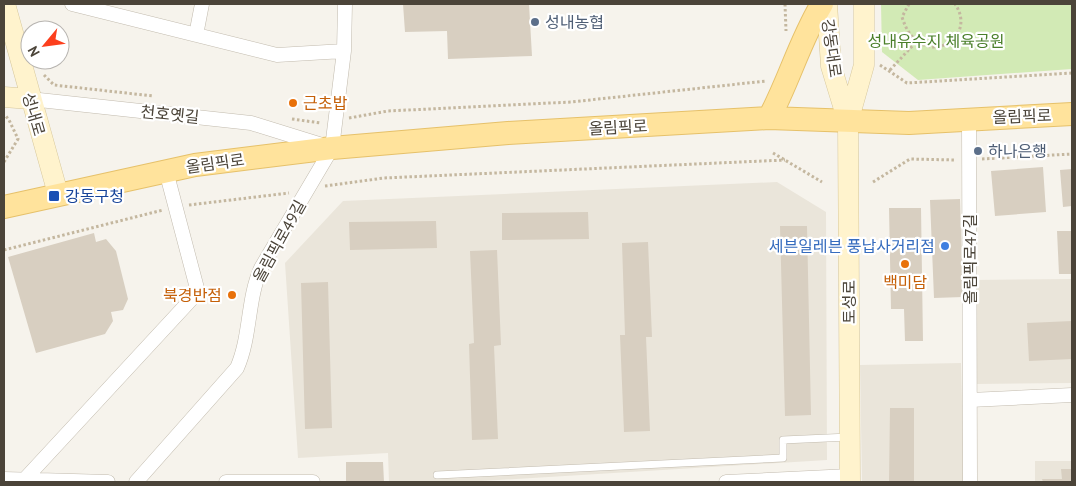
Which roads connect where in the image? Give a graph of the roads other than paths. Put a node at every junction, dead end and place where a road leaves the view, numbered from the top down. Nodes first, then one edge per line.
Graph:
1 (5, 4) edge
2 (72, 4) edge
3 (202, 4) edge
4 (345, 4) edge
5 (822, 4) edge
6 (827, 4) edge
7 (864, 4) edge
8 (196, 35) junction
9 (344, 51) junction
10 (4, 97) edge
11 (30, 99) junction
12 (1072, 114) edge
13 (769, 118) junction
14 (970, 118) junction
15 (848, 122) junction
16 (332, 148) junction
17 (166, 171) junction
18 (58, 194) junction
19 (4, 207) edge
20 (1072, 395) edge
21 (970, 400) junction
22 (850, 437) junction
23 (436, 475) dead end
24 (4, 479) edge
25 (850, 479) edge
26 (24, 480) junction
27 (108, 482) edge
28 (136, 482) edge
29 (226, 482) edge
30 (313, 482) edge
31 (727, 482) edge
32 (970, 482) edge

1 - 11 street, 성내로
2 - 8 street
3 - 8 street
4 - 9 street
5 - 13 main road
6 - 15 street, 강동대로
7 - 15 street, 강동대로
8 - 9 street
9 - 16 street
10 - 11 street, 천호옛길
11 - 16 street, 천호옛길
11 - 18 street, 성내로
12 - 14 main road, 올림픽로
13 - 15 main road, 올림픽로
13 - 16 main road, 올림픽로
14 - 15 main road, 올림픽로
14 - 21 street, 올림픽로47길
15 - 22 street, 토성로
16 - 17 main road, 올림픽로
16 - 28 street, 올림픽로49길
17 - 18 main road, 올림픽로
17 - 26 street, 올림픽로
18 - 19 main road, 올림픽로
20 - 21 street
21 - 32 street, 올림픽로47길
22 - 23 lane
22 - 25 street, 토성로
24 - 26 street
25 - 31 street
26 - 27 street
29 - 30 street

